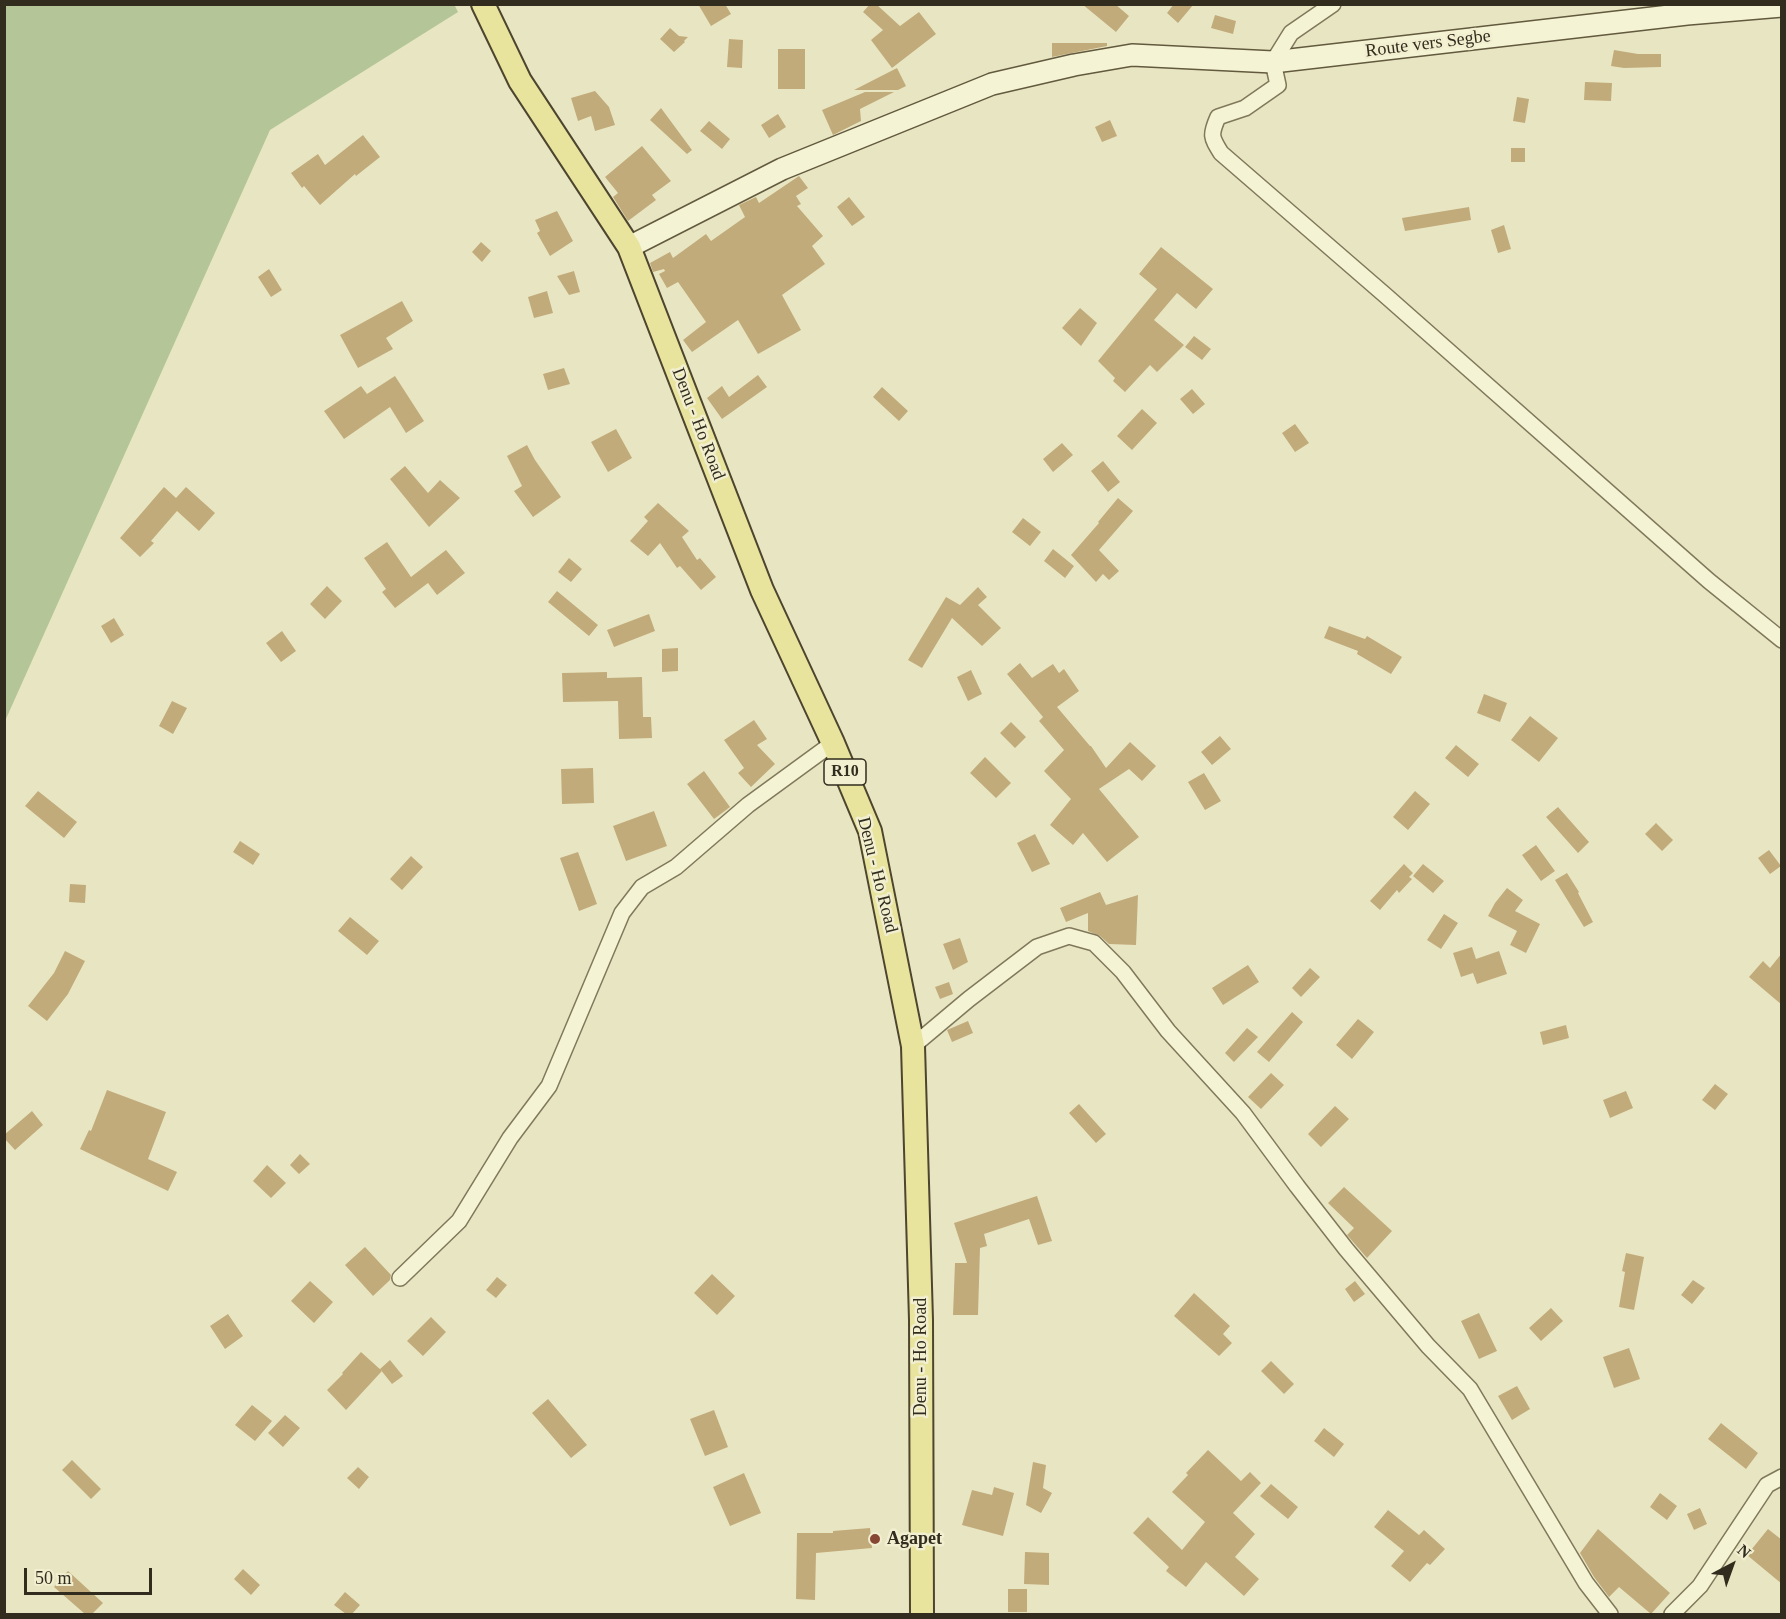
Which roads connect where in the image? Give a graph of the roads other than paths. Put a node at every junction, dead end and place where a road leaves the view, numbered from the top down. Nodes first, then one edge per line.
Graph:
1 (483, 4) edge
2 (1333, 4) edge
3 (1782, 6) edge
4 (1686, 9) edge
5 (1273, 62) junction
6 (629, 247) junction
7 (1782, 640) edge
8 (833, 743) junction
9 (913, 1046) junction
10 (400, 1278) dead end
11 (1782, 1477) edge
12 (922, 1614) edge
13 (1610, 1614) edge
14 (1672, 1614) edge

1 - 6 main road, Denu - Ho Road / R10
2 - 5 street
3 - 4 main road, Route vers Segbe
4 - 5 main road, Route vers Segbe
5 - 6 main road, Route vers Segbe
5 - 7 street
6 - 8 main road, Denu - Ho Road / R10
8 - 9 main road, Denu - Ho Road / R10
8 - 10 street
9 - 12 main road, Denu - Ho Road / R10
9 - 13 street
11 - 14 street

